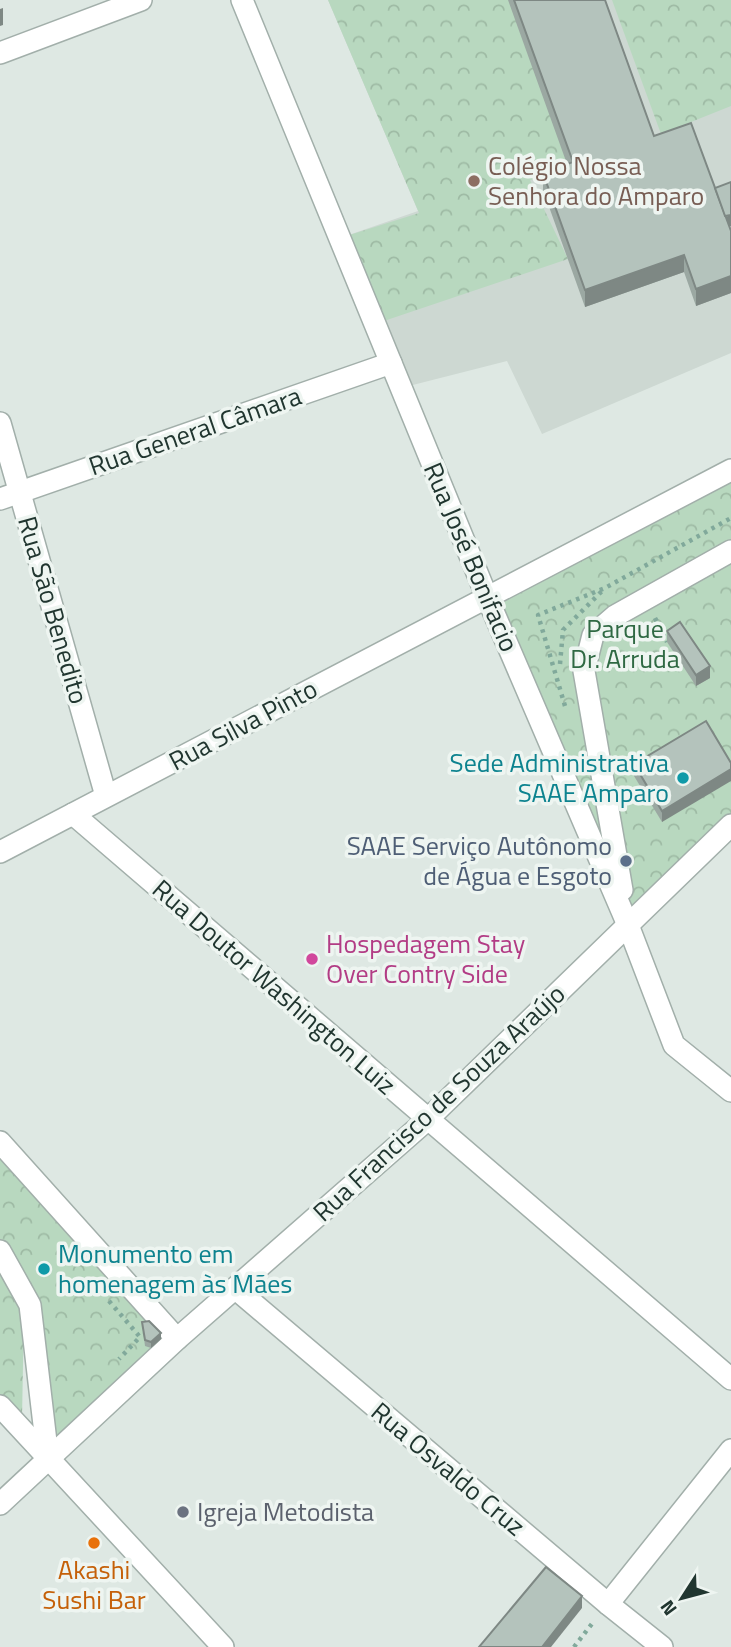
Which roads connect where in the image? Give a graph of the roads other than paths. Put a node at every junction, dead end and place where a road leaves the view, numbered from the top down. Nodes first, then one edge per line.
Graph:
1 (141, 0) edge
2 (242, 0) edge
3 (0, 52) edge
4 (391, 363) junction
5 (0, 423) edge
6 (731, 470) edge
7 (10, 496) edge
8 (731, 551) edge
9 (486, 597) junction
10 (106, 796) junction
11 (73, 814) junction
12 (731, 825) edge
13 (0, 852) edge
14 (628, 925) junction
15 (731, 1091) edge
16 (428, 1119) junction
17 (0, 1142) edge
18 (0, 1251) edge
19 (236, 1289) junction
20 (177, 1339) junction
21 (731, 1380) edge
22 (0, 1406) edge
23 (731, 1450) edge
24 (48, 1459) junction
25 (0, 1504) edge
26 (608, 1604) junction
27 (223, 1647) edge
28 (662, 1647) edge

1 - 3 street
2 - 4 street, Rua José Bonifacio
4 - 7 street, Rua General Câmara
4 - 9 street, Rua José Bonifacio
5 - 7 street, Rua São Benedito
6 - 9 street, Rua Silva Pinto
7 - 10 street, Rua São Benedito
8 - 14 street
9 - 10 street, Rua Silva Pinto
9 - 14 street, Rua José Bonifacio
10 - 11 street, Rua Silva Pinto
11 - 13 street, Rua Silva Pinto
11 - 16 street, Rua Doutor Washington Luiz
12 - 14 street, Rua Francisco de Souza Araújo
14 - 15 street, Rua José Bonifacio
14 - 16 street, Rua Francisco de Souza Araújo
16 - 19 street, Rua Francisco de Souza Araújo
16 - 21 street, Rua Doutor Washington Luiz
17 - 20 street
18 - 24 street
19 - 20 street, Rua Francisco de Souza Araújo
19 - 26 street, Rua Osvaldo Cruz
20 - 24 street, Rua Francisco de Souza Araújo
22 - 24 street
23 - 26 street
24 - 25 street, Rua Francisco de Souza Araújo
24 - 27 street
26 - 28 street, Rua Osvaldo Cruz

